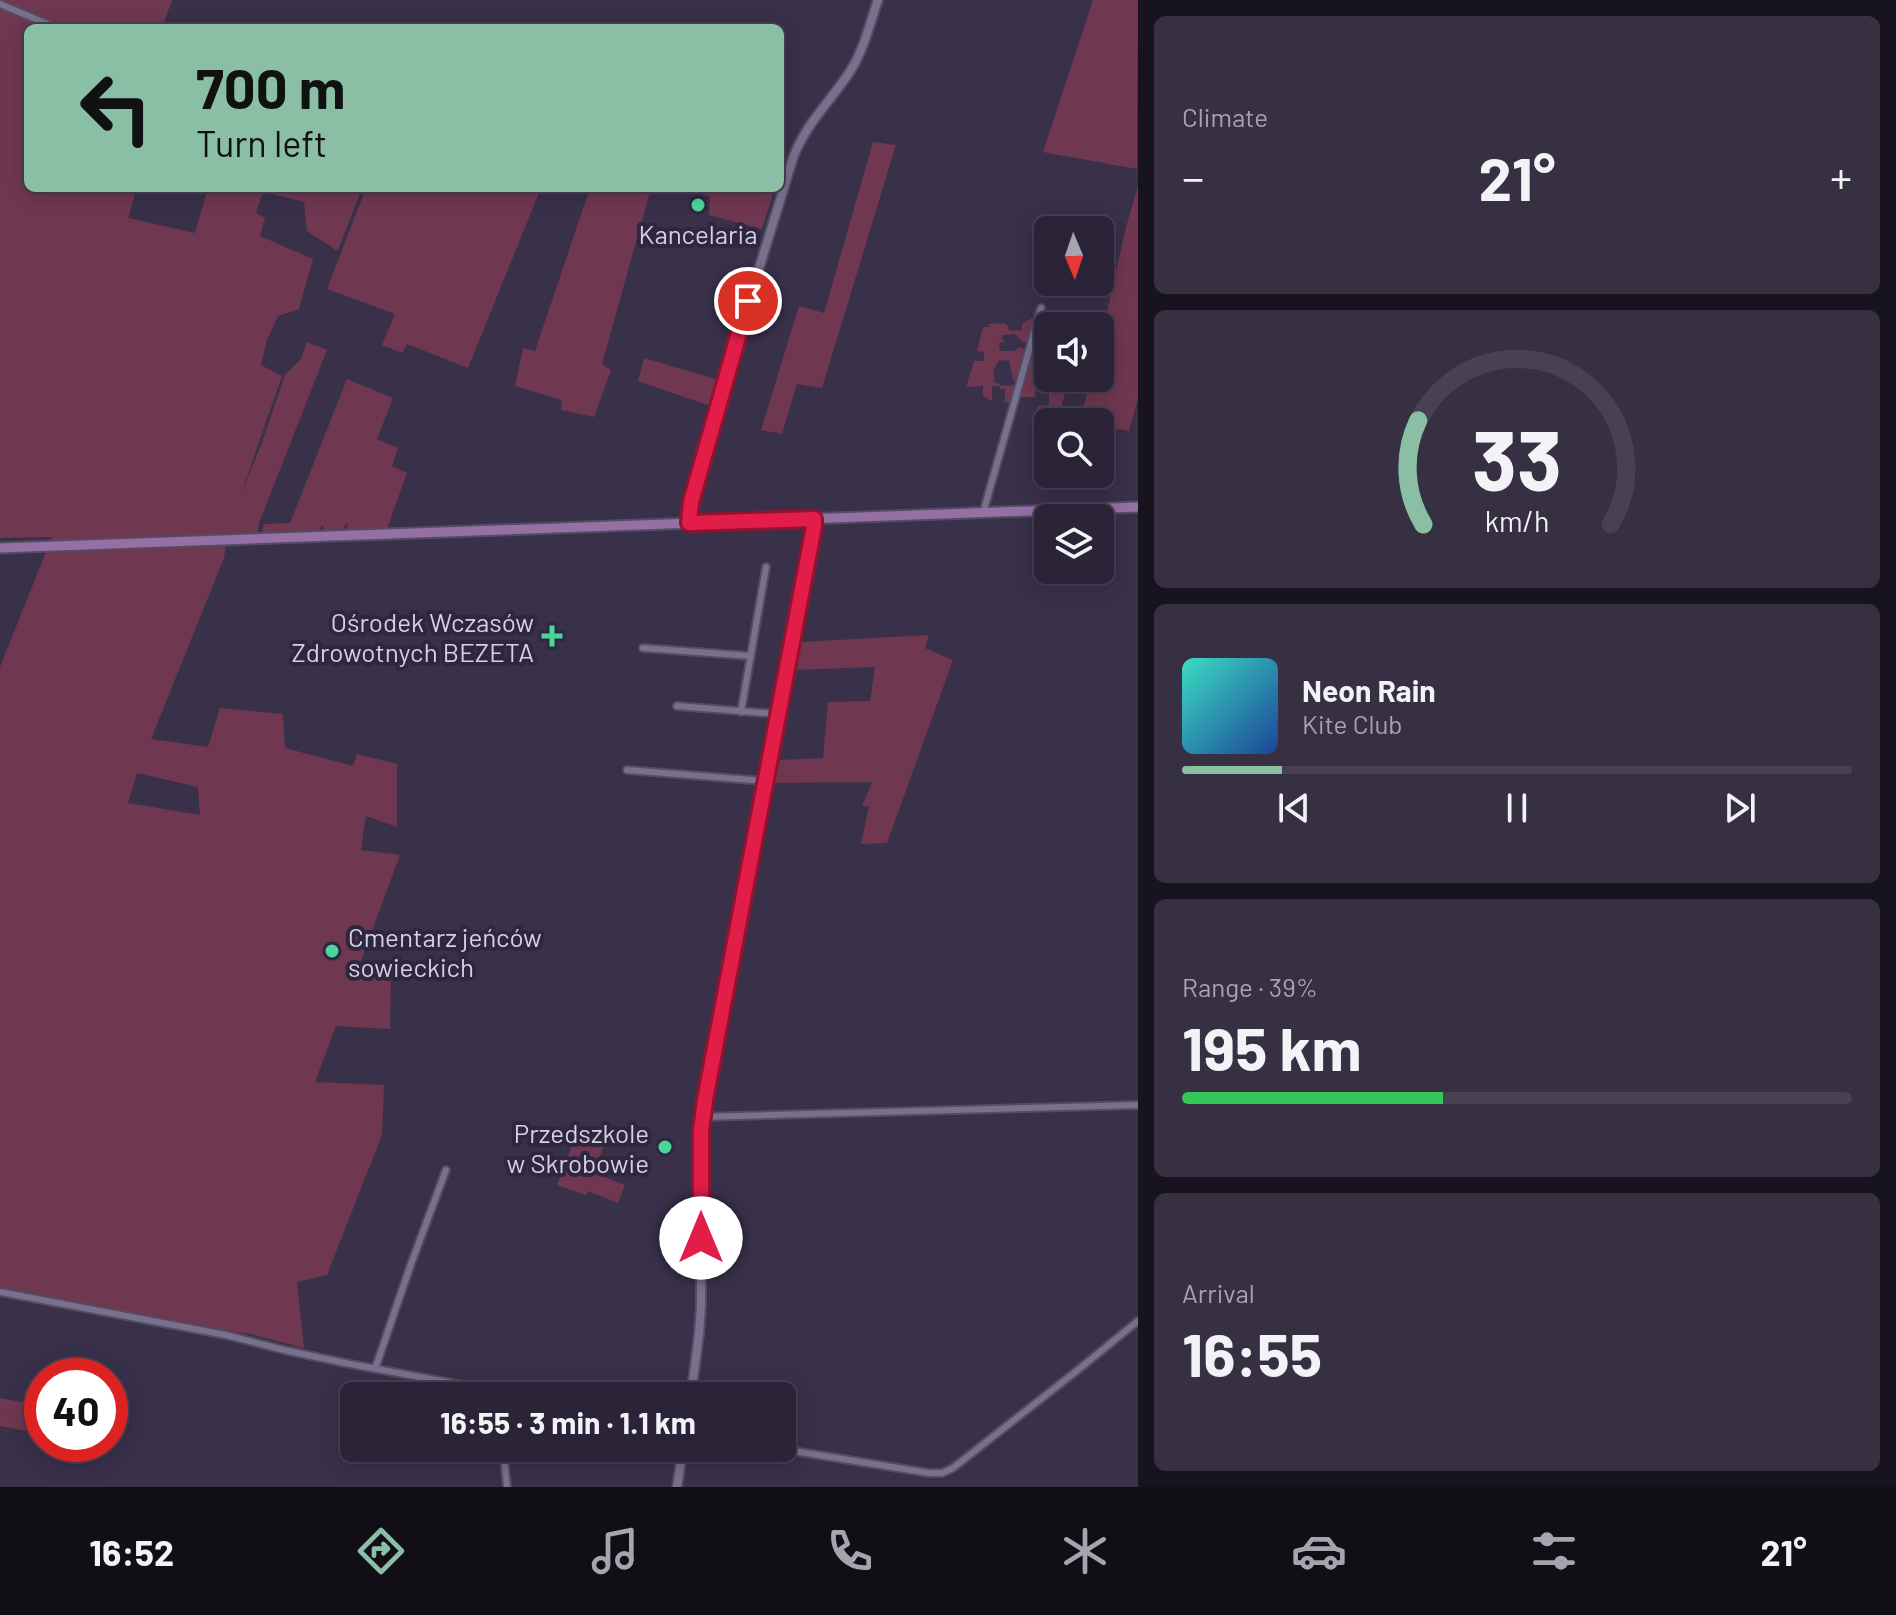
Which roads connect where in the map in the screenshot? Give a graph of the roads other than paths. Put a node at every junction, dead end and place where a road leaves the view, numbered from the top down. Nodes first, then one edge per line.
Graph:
1 (878, 0) edge
2 (0, 4) edge
3 (48, 24) edge
4 (784, 186) edge
5 (782, 192) edge
6 (1041, 308) dead end
7 (1138, 507) edge
8 (983, 513) junction
9 (814, 519) junction
10 (689, 523) junction
11 (0, 548) edge
12 (766, 567) dead end
13 (643, 648) dead end
14 (751, 656) junction
15 (677, 706) dead end
16 (741, 712) junction
17 (778, 714) junction
18 (627, 770) dead end
19 (765, 781) junction
20 (1138, 1105) edge
21 (702, 1117) junction
22 (446, 1170) dead end
23 (0, 1292) edge
24 (1138, 1321) edge
25 (375, 1369) junction
26 (441, 1382) edge
27 (693, 1382) edge
28 (796, 1452) edge
29 (504, 1462) edge
30 (681, 1462) edge
31 (507, 1487) edge
32 (677, 1487) edge

1 - 4 street
2 - 3 street
5 - 10 street
6 - 8 street
7 - 8 main road
8 - 9 main road
9 - 10 main road
9 - 17 street
10 - 11 main road
12 - 14 street
13 - 14 street
14 - 16 street
15 - 16 street
16 - 17 street
17 - 19 street
18 - 19 street
19 - 21 street
20 - 21 street
21 - 27 street
22 - 25 street
23 - 25 street
24 - 28 street
25 - 26 street
29 - 31 street
30 - 32 street

